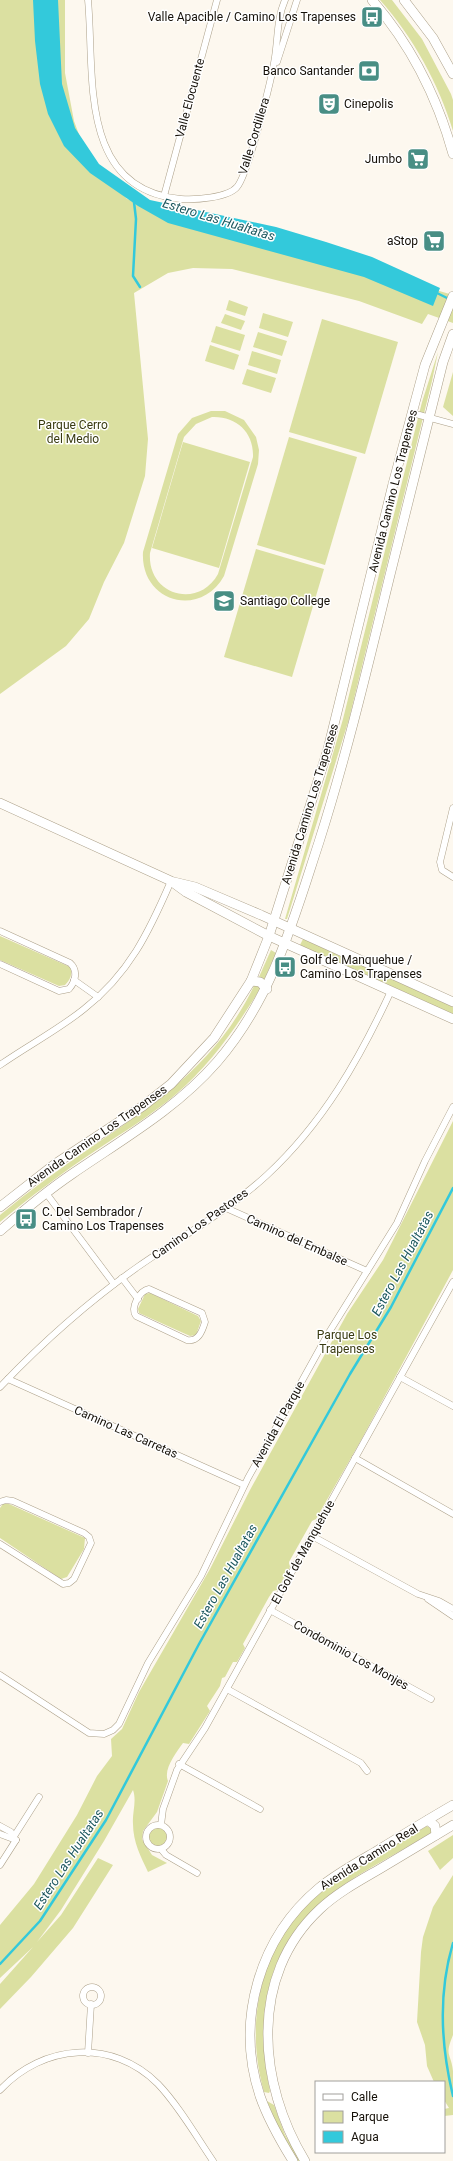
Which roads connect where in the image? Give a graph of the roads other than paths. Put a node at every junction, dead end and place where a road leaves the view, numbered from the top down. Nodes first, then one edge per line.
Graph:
1 (88, 0) edge
2 (217, 0) edge
3 (284, 0) edge
4 (297, 0) edge
5 (372, 0) edge
6 (404, 0) edge
7 (274, 69) junction
8 (453, 74) edge
9 (453, 154) edge
10 (164, 196) junction
11 (453, 296) edge
12 (453, 334) edge
13 (412, 413) junction
14 (430, 418) junction
15 (453, 424) edge
16 (0, 803) edge
17 (453, 808) edge
18 (453, 877) edge
19 (171, 881) junction
20 (274, 921) junction
21 (291, 929) junction
22 (0, 931) edge
23 (269, 936) junction
24 (286, 944) junction
25 (0, 964) edge
26 (74, 980) junction
27 (251, 981) junction
28 (267, 989) junction
29 (391, 991) junction
30 (98, 997) junction
31 (453, 1002) edge
32 (453, 1018) edge
33 (0, 1065) edge
34 (453, 1107) edge
35 (46, 1193) junction
36 (0, 1207) edge
37 (226, 1208) junction
38 (0, 1231) edge
39 (367, 1271) junction
40 (122, 1278) junction
41 (453, 1282) edge
42 (114, 1284) junction
43 (450, 1292) edge
44 (138, 1299) junction
45 (400, 1377) junction
46 (8, 1379) junction
47 (0, 1387) edge
48 (453, 1406) edge
49 (355, 1458) junction
50 (244, 1485) junction
51 (0, 1502) edge
52 (453, 1514) edge
53 (312, 1536) junction
54 (0, 1544) edge
55 (428, 1599) junction
56 (453, 1609) edge
57 (270, 1610) junction
58 (453, 1616) edge
59 (0, 1675) edge
60 (227, 1689) junction
61 (431, 1699) dead end
62 (179, 1764) junction
63 (367, 1771) dead end
64 (40, 1797) dead end
65 (453, 1805) edge
66 (260, 1809) dead end
67 (428, 1820) junction
68 (161, 1825) junction
69 (453, 1825) edge
70 (0, 1826) edge
71 (0, 1834) edge
72 (436, 1835) junction
73 (16, 1840) junction
74 (160, 1849) junction
75 (0, 1865) edge
76 (197, 1873) dead end
77 (91, 2004) dead end
78 (88, 2053) junction
79 (0, 2090) edge
80 (260, 2095) junction
81 (275, 2095) junction
82 (213, 2161) edge
83 (293, 2161) edge
84 (305, 2161) edge

1 - 10 street, Valle Cordillera
2 - 10 street, Valle Elocuente
3 - 7 street, Valle Cordillera
4 - 7 street, Valle Cordillera
5 - 9 main road
6 - 8 main road
7 - 10 street, Valle Cordillera
11 - 13 main road, Avenida Camino Los Trapenses
12 - 14 main road, Avenida Camino Los Trapenses
13 - 14 street
13 - 20 main road, Avenida Camino Los Trapenses
14 - 15 street
14 - 21 main road, Avenida Camino Los Trapenses
16 - 19 main road
17 - 18 street
19 - 20 main road
19 - 23 main road
19 - 30 street
20 - 21 main road
20 - 23 main road, Avenida Camino Los Trapenses
21 - 24 main road, Avenida Camino Los Trapenses
21 - 31 main road
22 - 26 street
23 - 24 main road
23 - 27 main road, Avenida Camino Los Trapenses
24 - 28 main road, Avenida Camino Los Trapenses
24 - 29 main road
25 - 26 street
26 - 30 street
27 - 28 main road
27 - 36 main road, Avenida Camino Los Trapenses
28 - 35 main road, Avenida Camino Los Trapenses
29 - 32 main road
29 - 37 street, Camino Los Pastores
30 - 33 street
34 - 39 street, Avenida El Parque
35 - 38 main road, Avenida Camino Los Trapenses
35 - 42 street
37 - 39 street, Camino del Embalse
37 - 40 street, Camino Los Pastores
39 - 50 street, Avenida El Parque
40 - 42 street, Camino Los Pastores
40 - 44 street
41 - 43 street, El Golf de Manquehue
42 - 46 street, Camino Los Pastores
43 - 45 street, El Golf de Manquehue
44 - 44 street
45 - 48 street
45 - 49 street, El Golf de Manquehue
46 - 47 street, Camino Los Pastores
46 - 50 street, Camino Las Carretas
49 - 52 street
49 - 53 street, El Golf de Manquehue
50 - 59 street, Avenida El Parque
51 - 54 street
53 - 55 street
53 - 57 street, El Golf de Manquehue
55 - 56 street
55 - 58 street
57 - 60 street, El Golf de Manquehue
57 - 61 street, Condominio Los Monjes
60 - 62 street, El Golf de Manquehue
60 - 63 street
62 - 66 street
62 - 68 street, El Golf de Manquehue
64 - 73 street
65 - 67 main road, Avenida Camino Real
67 - 72 main road
67 - 80 main road, Avenida Camino Real
68 - 74 street
68 - 74 street
69 - 72 main road, Avenida Camino Real
70 - 73 street
71 - 73 street
72 - 81 main road, Avenida Camino Real
73 - 75 street
74 - 76 street
77 - 78 street
78 - 79 street
78 - 82 street
80 - 81 main road
80 - 83 main road, Avenida Camino Real
81 - 84 main road, Avenida Camino Real

